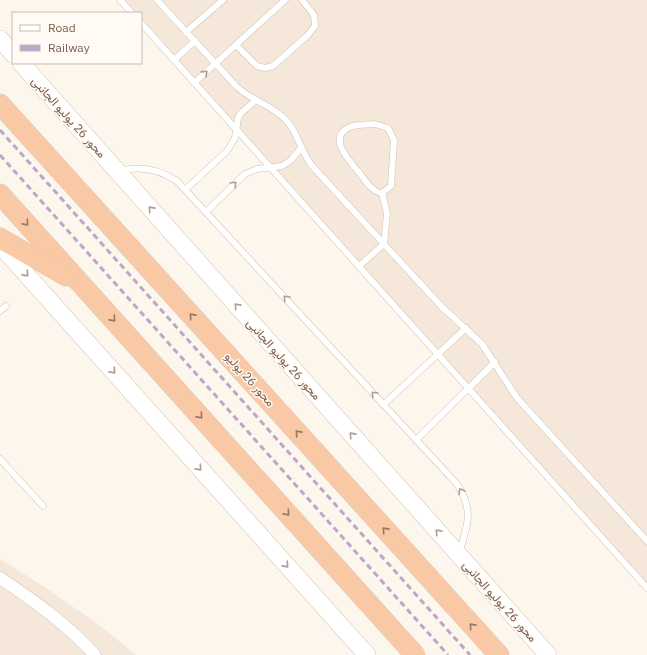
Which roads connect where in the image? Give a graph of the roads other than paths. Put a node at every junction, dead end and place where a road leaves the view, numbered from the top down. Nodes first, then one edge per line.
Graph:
1 (120, 0) edge
2 (223, 0) edge
3 (285, 0) edge
4 (302, 0) edge
5 (159, 1) edge
6 (131, 12) edge
7 (142, 24) edge
8 (186, 32) junction
9 (0, 39) edge
10 (195, 42) junction
11 (236, 45) junction
12 (12, 53) edge
13 (174, 60) junction
14 (215, 63) junction
15 (22, 64) edge
16 (194, 83) junction
17 (256, 100) junction
18 (0, 104) edge
19 (236, 130) junction
20 (301, 148) junction
21 (270, 168) junction
22 (118, 171) junction
23 (186, 189) junction
24 (382, 193) junction
25 (0, 194) edge
26 (206, 212) junction
27 (0, 238) edge
28 (384, 244) junction
29 (0, 245) edge
30 (359, 266) junction
31 (83, 286) junction
32 (6, 306) dead end
33 (0, 311) edge
34 (466, 328) junction
35 (438, 354) junction
36 (495, 362) junction
37 (468, 388) junction
38 (383, 404) junction
39 (416, 440) junction
40 (0, 459) edge
41 (43, 506) dead end
42 (647, 541) edge
43 (458, 554) junction
44 (0, 578) edge
45 (647, 588) edge
46 (95, 655) edge
47 (367, 655) edge
48 (415, 655) edge
49 (499, 655) edge
50 (548, 655) edge

1 - 6 lane
2 - 8 lane
3 - 11 lane
4 - 11 lane
5 - 8 lane
7 - 13 lane
8 - 10 lane
9 - 12 main road
10 - 13 lane
10 - 14 lane
11 - 14 lane
13 - 16 lane
16 -> 14 lane
14 - 17 lane
15 - 22 main road, محور 26 يوليو الجانبى
16 - 19 lane
17 - 19 lane
17 - 20 lane
49 -> 18 highway, محور 26 يوليو
19 - 21 lane
19 - 23 lane
20 - 21 lane
20 - 28 lane
26 -> 21 lane
21 - 30 lane
22 - 23 lane
43 -> 22 main road, محور 26 يوليو الجانبى
23 - 26 lane
24 - 24 lane
24 - 28 lane
25 -> 31 highway
38 -> 26 lane
27 - 31 highway
28 - 30 lane
28 - 34 lane
29 -> 47 main road
30 - 35 lane
31 -> 48 highway
32 - 33 lane
34 - 35 lane
34 - 36 lane
35 - 37 lane
35 - 38 lane
36 - 37 lane
36 - 42 lane
37 - 39 lane
37 - 45 lane
38 - 39 lane
43 -> 39 lane
40 - 41 lane
43 - 50 main road, محور 26 يوليو الجانبى
44 - 46 street

